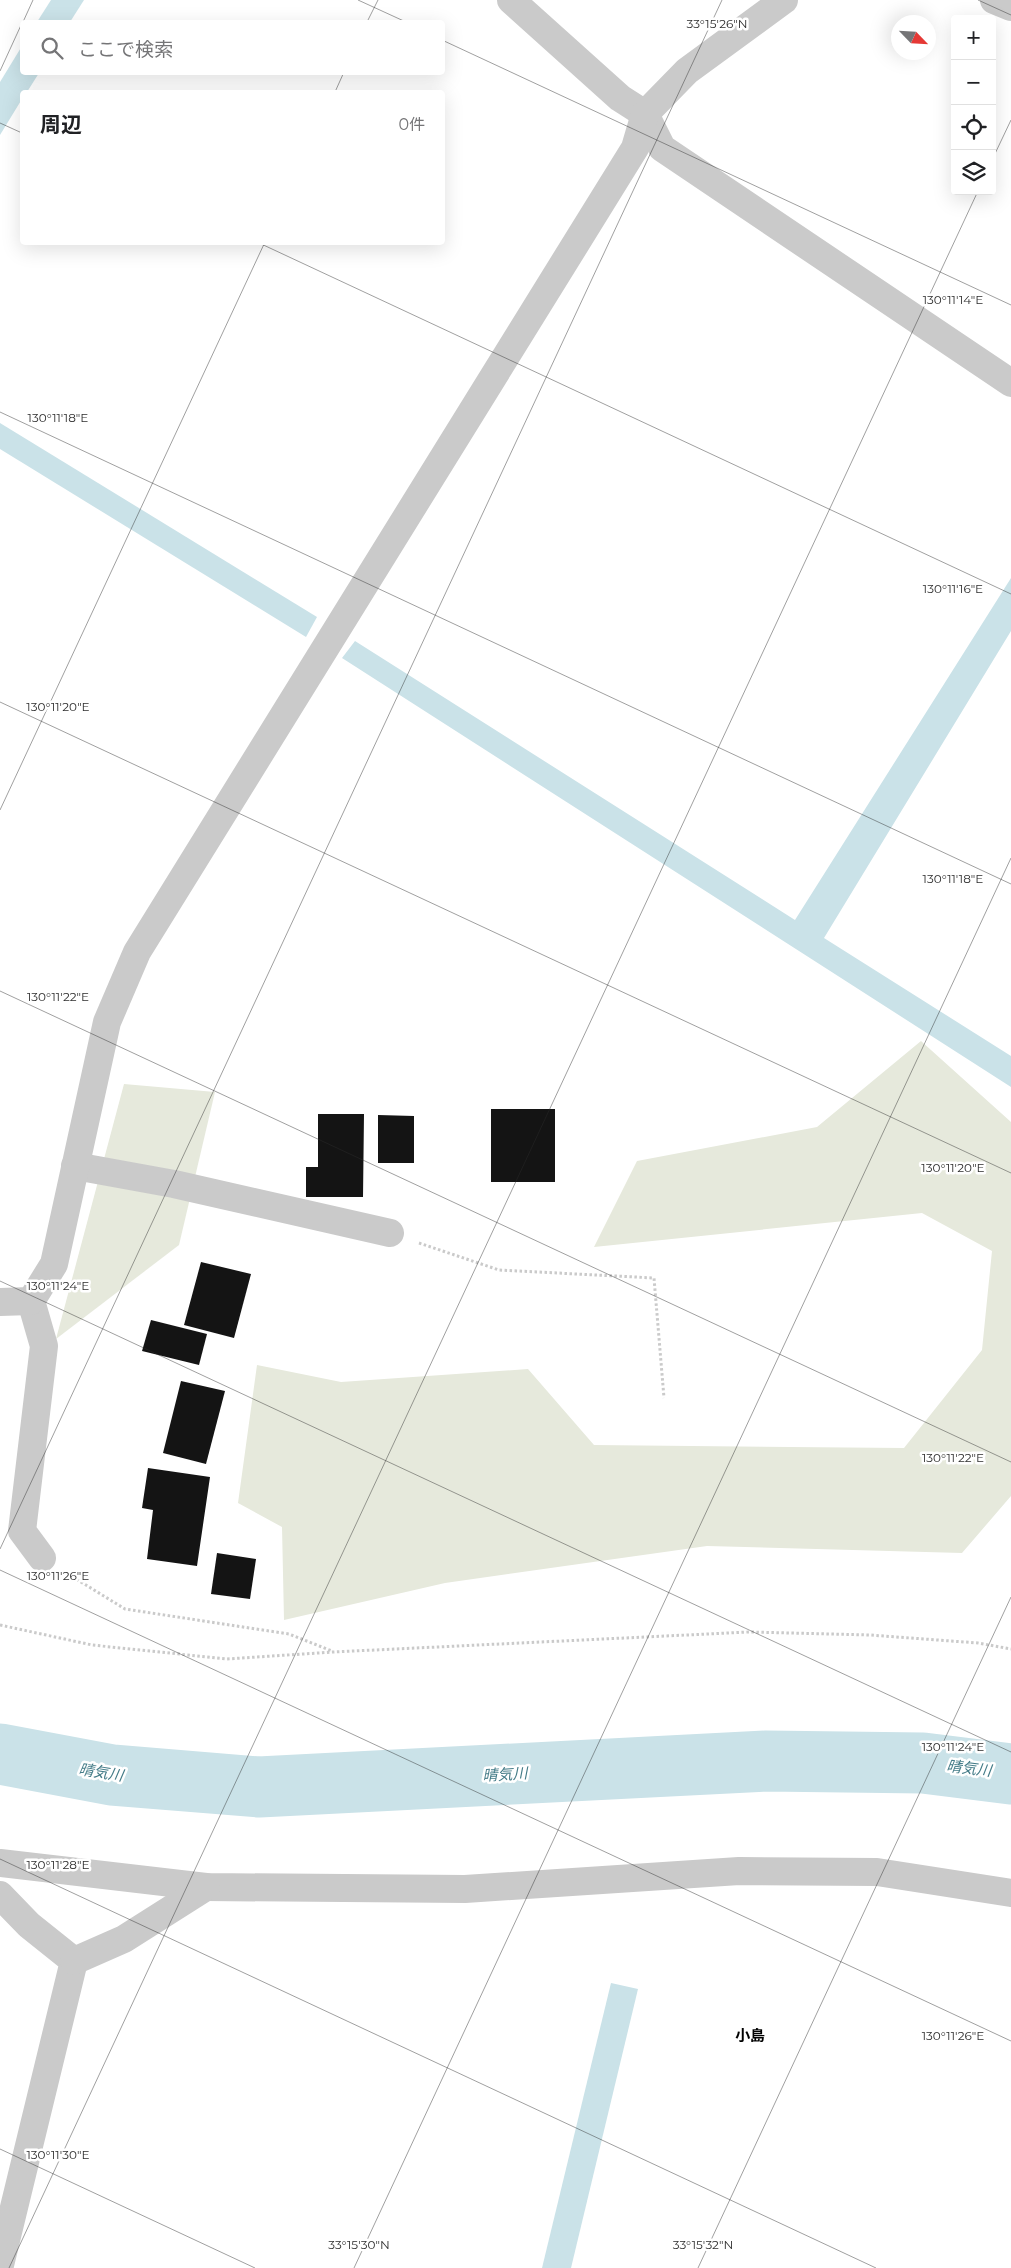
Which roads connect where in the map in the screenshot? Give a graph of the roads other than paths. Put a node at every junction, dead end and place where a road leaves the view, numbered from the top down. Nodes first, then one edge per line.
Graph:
1 (511, 0) edge
2 (784, 0) edge
3 (994, 0) edge
4 (1011, 7) edge
5 (646, 114) junction
6 (1011, 383) edge
7 (75, 1166) junction
8 (390, 1233) road end
9 (0, 1302) edge
10 (32, 1302) junction
11 (42, 1558) road end
12 (0, 1863) edge
13 (206, 1886) junction
14 (1011, 1893) edge
15 (0, 1895) edge
16 (74, 1960) junction
17 (0, 2265) edge

1 - 5 street
2 - 5 street
3 - 4 street
5 - 6 street
5 - 7 street
7 - 8 street
7 - 10 street
9 - 10 street
10 - 11 street
12 - 13 street
13 - 14 street
13 - 16 street
15 - 16 street
16 - 17 street

